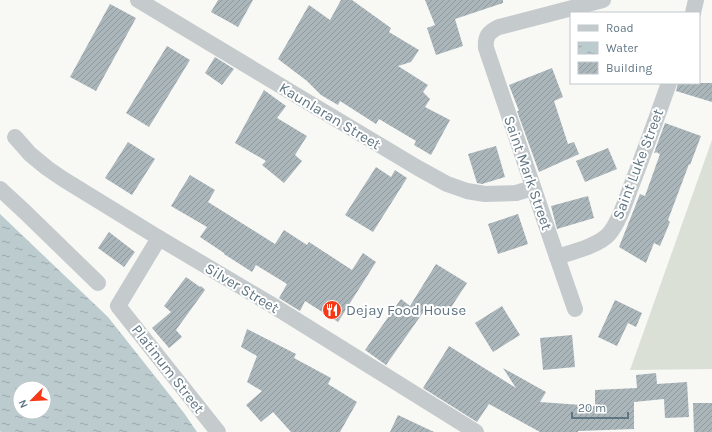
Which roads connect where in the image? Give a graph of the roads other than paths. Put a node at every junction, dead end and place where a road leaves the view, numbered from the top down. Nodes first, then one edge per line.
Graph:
1 (138, 0) edge
2 (603, 0) edge
3 (696, 0) edge
4 (693, 12) edge
5 (669, 84) edge
6 (14, 136) dead end
7 (533, 188) junction
8 (0, 189) edge
9 (159, 238) junction
10 (557, 257) junction
11 (98, 283) dead end
12 (575, 310) dead end
13 (218, 432) edge
14 (476, 432) edge

1 - 7 street, Kaunlaran Street
2 - 7 street, Saint Mark Street
3 - 4 street
5 - 10 street, Saint Luke Street
6 - 9 street, Silver Street
7 - 10 street, Saint Mark Street
8 - 11 street
9 - 13 street, Platinum Street
9 - 14 street, Silver Street
10 - 12 street, Saint Mark Street

